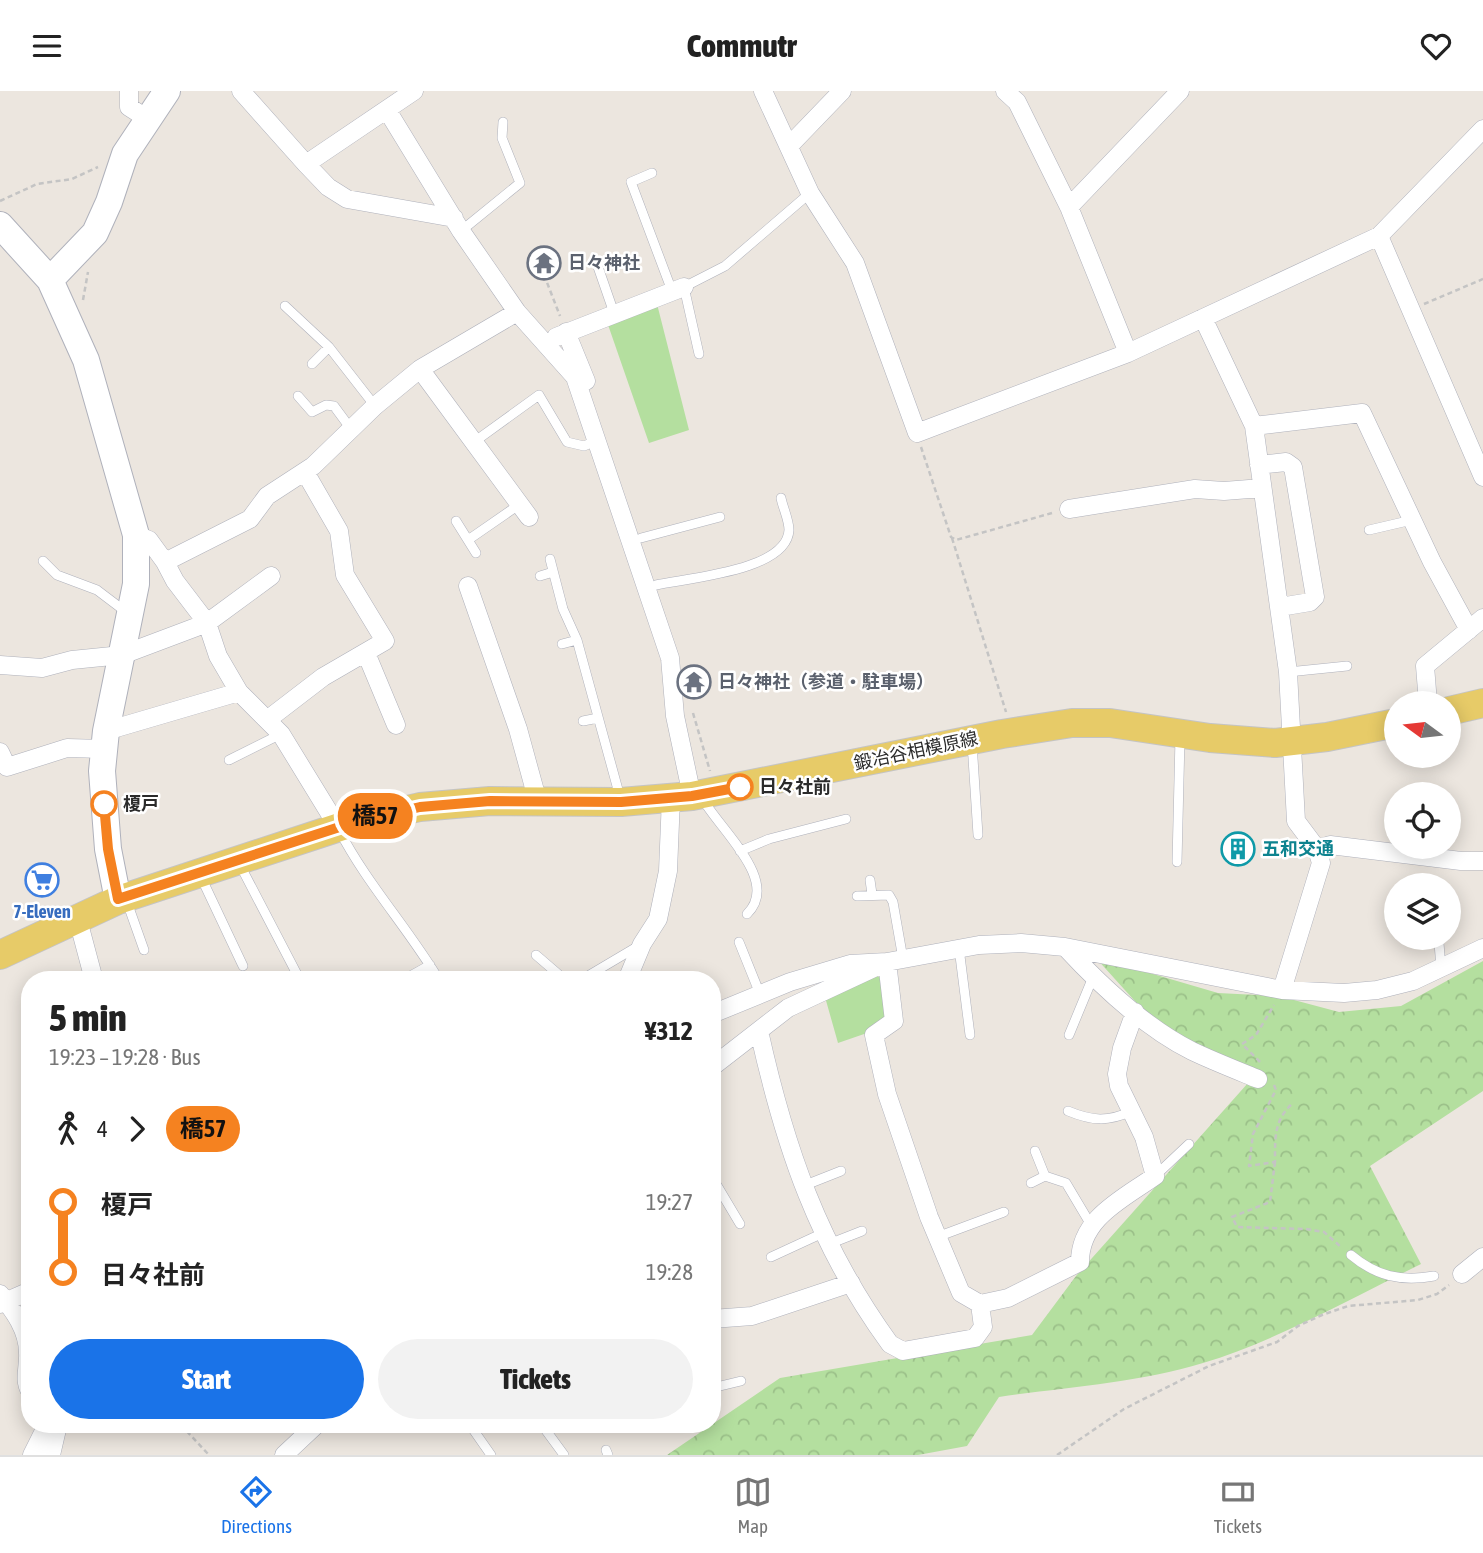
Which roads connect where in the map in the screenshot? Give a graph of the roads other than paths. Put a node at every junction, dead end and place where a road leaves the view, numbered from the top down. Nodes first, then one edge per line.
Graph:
1 (129, 91) edge
2 (167, 91) edge
3 (241, 91) edge
4 (414, 91) edge
5 (763, 91) edge
6 (842, 91) edge
7 (1005, 91) edge
8 (1180, 91) edge
9 (387, 110) junction
10 (146, 118) junction
11 (503, 122) dead end
12 (1483, 129) edge
13 (790, 145) junction
14 (306, 164) junction
15 (652, 173) dead end
16 (810, 193) junction
17 (1069, 208) junction
18 (458, 224) junction
19 (0, 225) edge
20 (1379, 236) junction
21 (597, 264) dead end
22 (50, 280) junction
23 (678, 289) junction
24 (285, 306) dead end
25 (517, 312) junction
26 (614, 313) junction
27 (1202, 319) junction
28 (566, 332) junction
29 (544, 345) junction
30 (329, 347) junction
31 (1128, 353) junction
32 (699, 354) dead end
33 (312, 364) dead end
34 (574, 365) junction
35 (420, 369) junction
36 (298, 396) dead end
37 (375, 406) junction
38 (1254, 426) junction
39 (351, 429) junction
40 (602, 438) junction
41 (474, 442) junction
42 (1259, 465) junction
43 (305, 472) junction
44 (1483, 477) edge
45 (1262, 488) junction
46 (781, 498) dead end
47 (1069, 509) road end
48 (524, 510) joint
49 (720, 517) dead end
50 (1412, 520) junction
51 (456, 521) dead end
52 (1369, 530) dead end
53 (136, 535) junction
54 (636, 539) junction
55 (468, 540) junction
56 (476, 552) dead end
57 (550, 559) dead end
58 (43, 561) dead end
59 (165, 562) junction
60 (553, 572) junction
61 (271, 576) dead end
62 (540, 576) dead end
63 (468, 586) dead end
64 (651, 587) junction
65 (1280, 607) junction
66 (129, 615) junction
67 (1483, 618) edge
68 (207, 623) junction
69 (1469, 629) junction
70 (577, 640) junction
71 (562, 643) dead end
72 (366, 653) junction
73 (122, 655) junction
74 (0, 666) edge
75 (1347, 666) dead end
76 (1288, 673) junction
77 (1427, 691) edge
78 (239, 692) junction
79 (1483, 703) edge
80 (1461, 708) edge
81 (388, 716) dead end
82 (598, 718) junction
83 (267, 720) junction
84 (583, 721) dead end
85 (1384, 725) edge
86 (1181, 733) junction
87 (281, 734) junction
88 (105, 740) junction
89 (971, 740) junction
90 (1291, 742) junction
91 (0, 752) edge
92 (229, 760) dead end
93 (688, 796) junction
94 (538, 802) junction
95 (621, 802) junction
96 (846, 819) dead end
97 (338, 827) junction
98 (978, 835) dead end
99 (1317, 849) junction
100 (740, 851) junction
101 (237, 860) junction
102 (1483, 860) edge
103 (1177, 862) dead end
104 (199, 873) junction
105 (870, 880) dead end
106 (872, 894) junction
107 (857, 896) dead end
108 (122, 898) junction
109 (747, 914) dead end
110 (78, 920) junction
111 (739, 942) dead end
112 (642, 944) junction
113 (1065, 947) junction
114 (959, 948) junction
115 (1483, 948) edge
116 (144, 950) dead end
117 (1440, 950) edge
118 (0, 955) edge
119 (536, 955) dead end
120 (895, 960) junction
121 (430, 965) junction
122 (243, 966) dead end
123 (1441, 970) junction
124 (92, 971) edge
125 (295, 971) edge
126 (419, 971) edge
127 (434, 971) edge
128 (555, 971) edge
129 (596, 971) edge
130 (631, 971) edge
131 (1093, 977) junction
132 (1282, 990) junction
133 (756, 995) junction
134 (721, 1010) edge
135 (1135, 1012) junction
136 (760, 1029) junction
137 (970, 1035) dead end
138 (1069, 1035) dead end
139 (721, 1060) edge
140 (1258, 1079) dead end
141 (1068, 1111) dead end
142 (1132, 1111) junction
143 (1189, 1144) dead end
144 (1035, 1151) dead end
145 (841, 1171) dead end
146 (1155, 1176) junction
147 (1045, 1177) junction
148 (1031, 1183) dead end
149 (803, 1187) junction
150 (721, 1192) edge
151 (1004, 1212) dead end
152 (740, 1224) dead end
153 (1091, 1225) junction
154 (862, 1231) dead end
155 (937, 1237) junction
156 (826, 1239) junction
157 (1351, 1255) road end
158 (771, 1257) dead end
159 (1483, 1257) edge
160 (1462, 1274) road end
161 (1434, 1276) dead end
162 (851, 1283) junction
163 (21, 1294) edge
164 (2, 1300) edge
165 (980, 1304) junction
166 (721, 1319) edge
167 (21, 1326) edge
168 (740, 1381) dead end
169 (721, 1386) edge
170 (43, 1433) edge
171 (56, 1433) edge
172 (307, 1433) edge
173 (476, 1433) edge
174 (548, 1433) edge
175 (32, 1455) edge
176 (51, 1455) edge
177 (284, 1455) edge
178 (491, 1455) edge
179 (564, 1455) edge

1 - 10 street
2 - 10 street
3 - 14 street
4 - 9 street
5 - 13 street
6 - 13 street
7 - 17 street
8 - 17 street
9 - 14 street
9 - 18 street
10 - 22 street
11 - 18 lane
12 - 20 street
13 - 16 street
14 - 18 street
15 - 23 lane
16 - 23 lane
16 - 31 street
17 - 31 street
18 - 25 street
19 - 22 street
20 - 27 street
20 - 44 street
21 - 26 lane
22 - 53 street
23 - 26 street
23 - 32 lane
24 - 30 lane
25 - 29 street
25 - 35 street
26 - 28 street
27 - 31 street
27 - 38 street
28 - 29 street
28 - 34 street
29 - 34 street
30 - 33 lane
30 - 37 lane
34 - 40 street
35 - 37 street
35 - 41 street
36 - 39 lane
37 - 39 street
38 - 42 street
38 - 50 street
39 - 43 street
40 - 41 lane
40 - 54 street
41 - 48 street
42 - 45 street
42 - 65 street
43 - 59 street
43 - 72 street
45 - 47 street
45 - 65 street
46 - 64 lane
48 - 55 lane
49 - 54 lane
50 - 52 lane
50 - 69 street
51 - 55 lane
53 - 59 street
53 - 66 street
54 - 64 street
55 - 56 lane
57 - 60 lane
58 - 66 lane
59 - 68 street
60 - 62 lane
60 - 70 lane
61 - 68 street
63 - 94 street
64 - 93 street
65 - 76 street
66 - 73 street
67 - 69 street
68 - 73 street
68 - 78 street
69 - 77 street
70 - 71 lane
70 - 82 lane
72 - 81 street
72 - 83 street
73 - 74 street
73 - 88 street
75 - 76 lane
76 - 90 street
78 - 83 street
78 - 88 street
79 - 80 main road
82 - 84 lane
82 - 95 lane
83 - 87 street
85 - 90 main road, 鍛冶谷相模原線
86 - 89 main road, 鍛冶谷相模原線
86 - 90 main road, 鍛冶谷相模原線
86 - 103 lane
87 - 92 lane
87 - 97 street
88 - 91 street
88 - 108 street
89 - 93 main road, 鍛冶谷相模原線
89 - 98 lane
90 - 99 street
93 - 95 main road, 鍛冶谷相模原線
93 - 100 lane
93 - 112 street
94 - 95 main road, 鍛冶谷相模原線
94 - 97 main road, 鍛冶谷相模原線
96 - 100 lane
97 - 101 main road, 鍛冶谷相模原線
97 - 121 lane
99 - 102 street
99 - 132 street
100 - 109 lane
101 - 104 main road, 鍛冶谷相模原線
101 - 125 lane
104 - 108 main road, 鍛冶谷相模原線
104 - 122 lane
105 - 106 lane
106 - 107 lane
106 - 120 lane
108 - 110 main road, 鍛冶谷相模原線
108 - 116 lane
110 - 118 main road, 鍛冶谷相模原線
110 - 124 street
111 - 133 lane
112 - 129 lane
112 - 130 street
113 - 114 street
113 - 131 street
113 - 132 street
114 - 120 street
114 - 137 lane
115 - 123 street
117 - 123 lane
119 - 128 lane
120 - 133 street
120 - 136 street
120 - 155 street
121 - 126 lane
121 - 127 lane
123 - 132 street
131 - 135 street
131 - 138 lane
133 - 134 street
133 - 136 street
135 - 140 street
135 - 142 street
136 - 139 street
136 - 149 street
141 - 142 lane
142 - 146 street
143 - 146 lane
144 - 147 lane
145 - 149 lane
146 - 153 street
147 - 148 lane
147 - 153 lane
149 - 156 street
150 - 152 lane
151 - 155 lane
153 - 165 street
154 - 156 lane
155 - 165 street
156 - 158 lane
156 - 162 street
157 - 161 lane
159 - 160 street
162 - 165 street
162 - 166 street
163 - 164 street
164 - 167 street
168 - 169 lane
170 - 175 street
171 - 176 street
172 - 177 street
173 - 178 lane
174 - 179 lane

